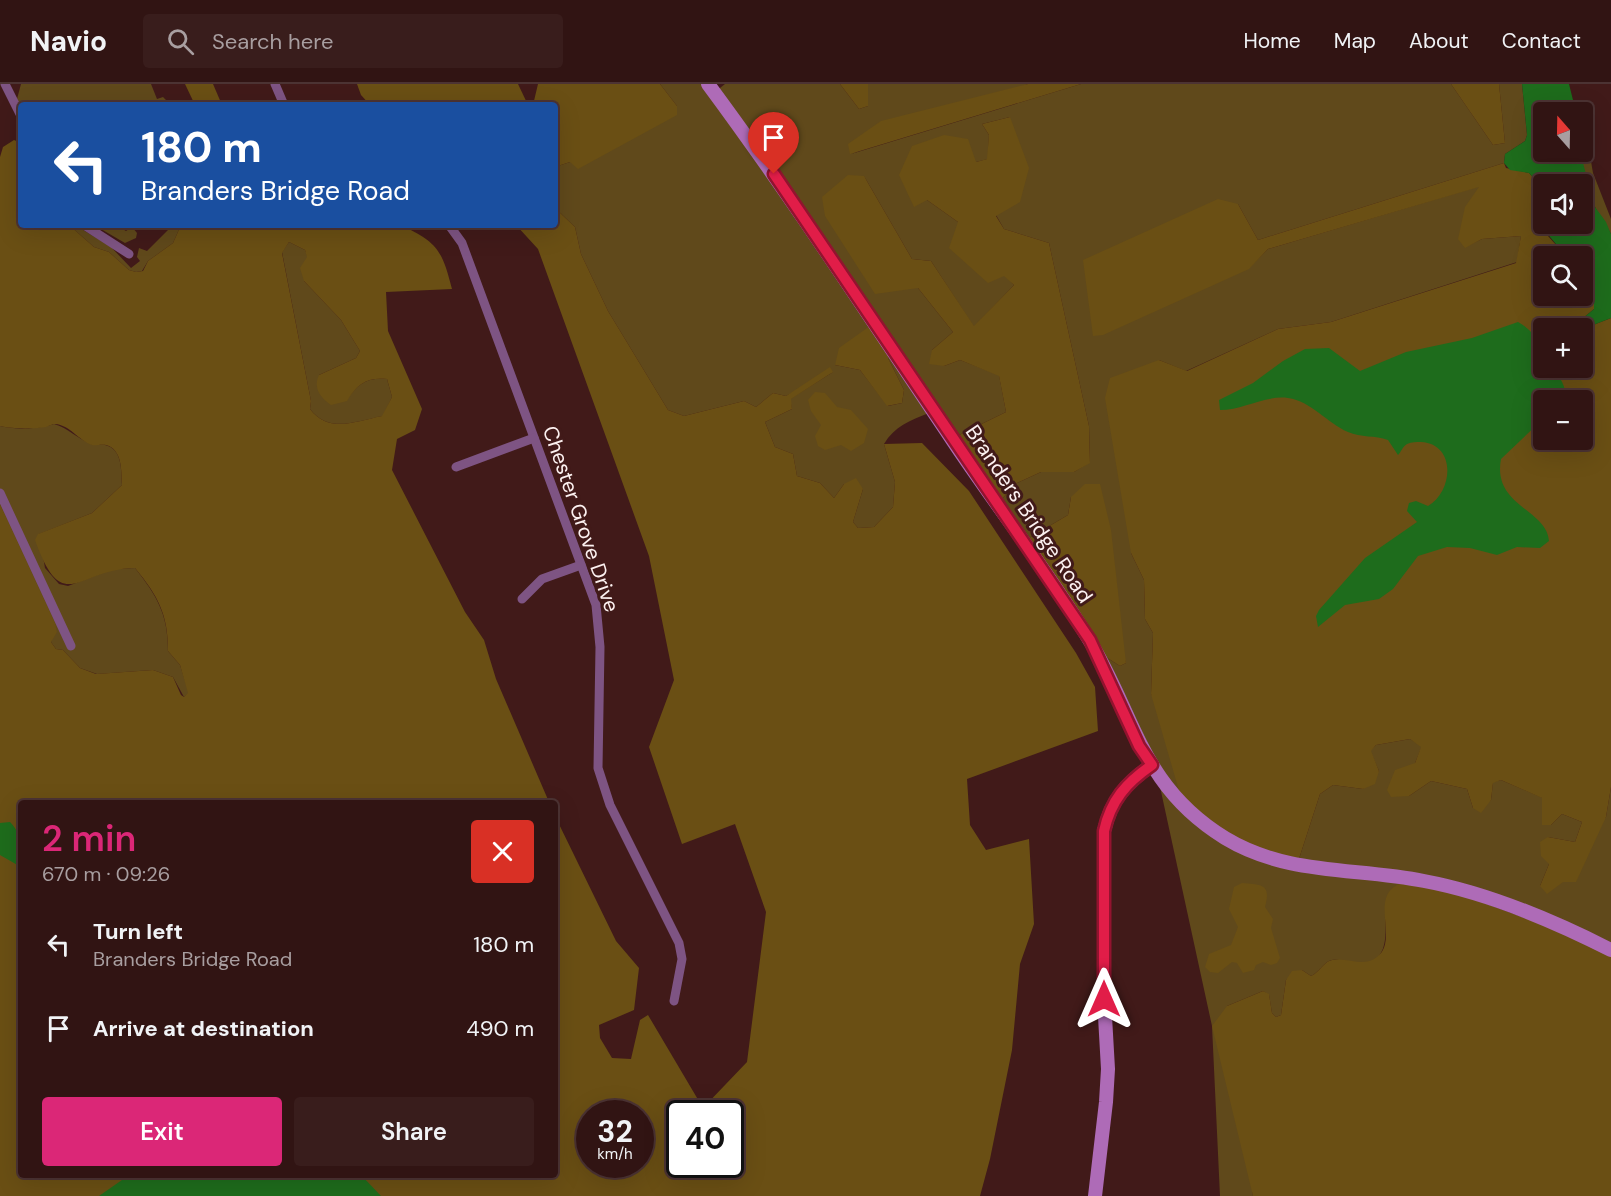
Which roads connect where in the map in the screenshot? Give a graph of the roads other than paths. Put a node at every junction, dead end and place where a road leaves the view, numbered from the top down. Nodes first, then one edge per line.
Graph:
1 (5, 84) edge
2 (275, 84) edge
3 (708, 84) edge
4 (283, 102) edge
5 (18, 110) edge
6 (89, 228) edge
7 (451, 228) edge
8 (129, 254) dead end
9 (534, 438) junction
10 (456, 467) dead end
11 (0, 493) edge
12 (581, 565) junction
13 (522, 598) dead end
14 (71, 646) dead end
15 (1152, 765) junction
16 (1611, 950) edge
17 (674, 1000) dead end
18 (1095, 1196) edge

1 - 5 street
2 - 4 street
3 - 15 street, Branders Bridge Road
6 - 8 street
7 - 9 street, Chester Grove Drive
9 - 10 street
9 - 12 street, Chester Grove Drive
11 - 14 street
12 - 13 street
12 - 17 street, Chester Grove Drive
15 - 16 street, Branders Bridge Road
15 - 18 street

